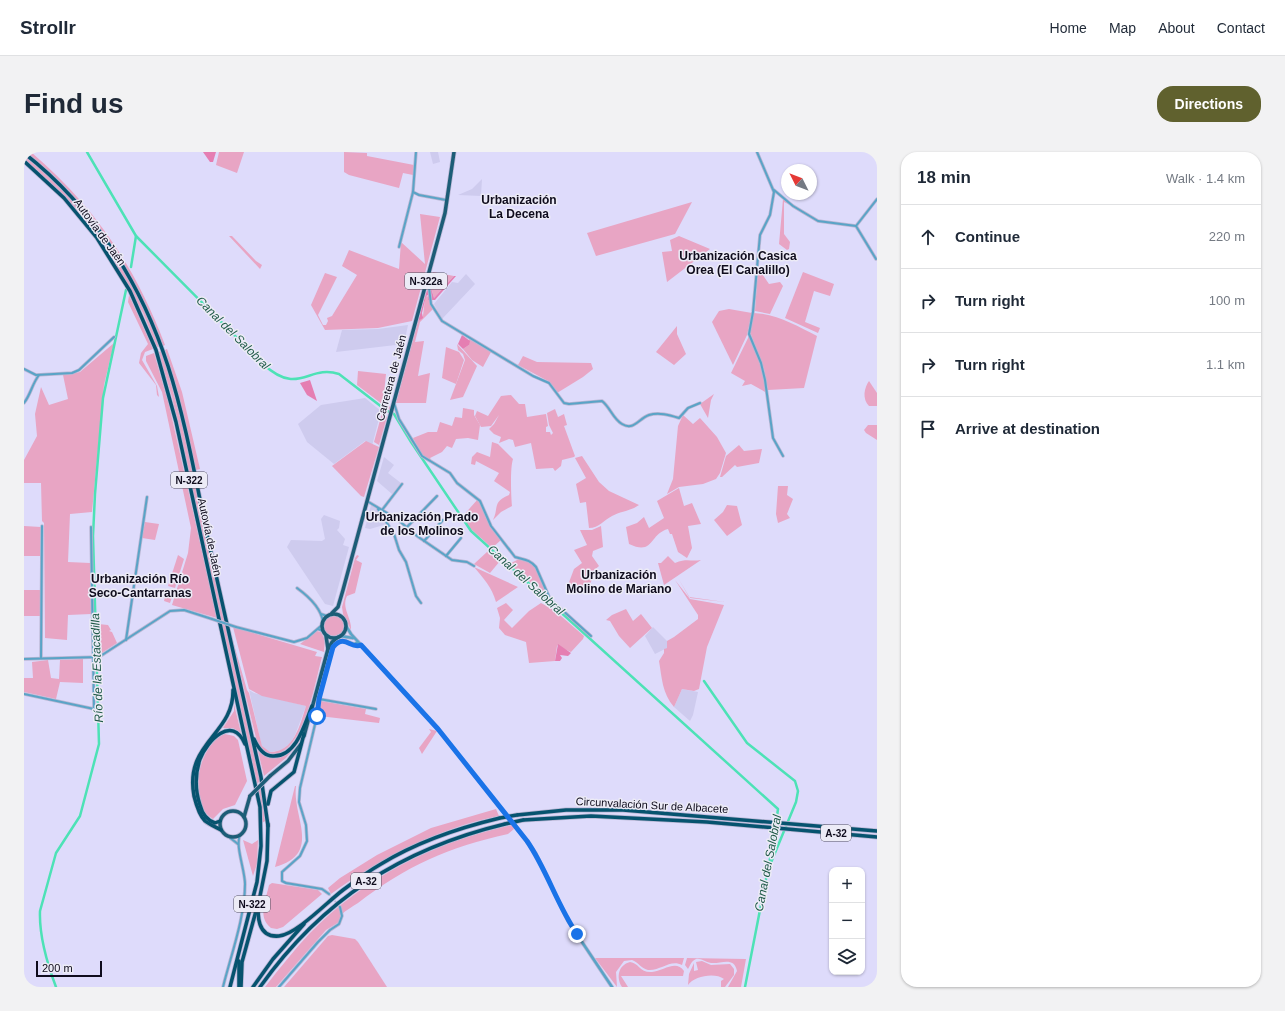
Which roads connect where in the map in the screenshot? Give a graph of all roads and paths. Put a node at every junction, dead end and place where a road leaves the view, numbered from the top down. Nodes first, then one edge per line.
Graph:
1 (416, 152) edge
2 (454, 152) edge
3 (757, 152) edge
4 (24, 153) edge
5 (24, 161) edge
6 (773, 190) junction
7 (413, 192) junction
8 (877, 199) edge
9 (448, 200) junction
10 (856, 226) junction
11 (399, 247) dead end
12 (876, 259) edge
13 (429, 272) junction
14 (114, 337) dead end
15 (24, 369) edge
16 (39, 375) junction
17 (394, 402) junction
18 (24, 403) edge
19 (700, 403) dead end
20 (783, 456) dead end
21 (402, 484) dead end
22 (436, 496) dead end
23 (147, 498) dead end
24 (367, 501) junction
25 (378, 508) junction
26 (382, 510) junction
27 (443, 520) dead end
28 (42, 526) dead end
29 (91, 527) dead end
30 (407, 527) junction
31 (461, 538) dead end
32 (424, 540) junction
33 (446, 556) junction
34 (474, 566) dead end
35 (297, 588) dead end
36 (421, 603) dead end
37 (338, 607) junction
38 (320, 613) junction
39 (332, 614) junction
40 (327, 616) junction
41 (343, 618) junction
42 (322, 623) junction
43 (346, 626) junction
44 (317, 629) junction
45 (324, 632) junction
46 (591, 636) dead end
47 (339, 637) junction
48 (126, 640) junction
49 (357, 641) junction
50 (348, 642) junction
51 (361, 645) junction
52 (328, 649) junction
53 (94, 657) junction
54 (41, 658) junction
55 (24, 659) edge
56 (230, 674) junction
57 (24, 694) edge
58 (319, 699) junction
59 (312, 706) junction
60 (376, 709) dead end
61 (251, 732) junction
62 (304, 734) junction
63 (250, 760) junction
64 (250, 796) junction
65 (239, 813) junction
66 (244, 817) junction
67 (220, 821) junction
68 (268, 826) junction
69 (221, 830) junction
70 (877, 831) edge
71 (240, 835) junction
72 (229, 837) junction
73 (877, 837) edge
74 (238, 845) junction
75 (329, 894) tunnel mouth
76 (259, 900) junction
77 (327, 903) junction
78 (340, 907) dead end
79 (241, 948) junction
80 (223, 987) edge
81 (230, 987) edge
82 (240, 987) edge
83 (252, 987) edge
84 (260, 987) edge
85 (279, 987) edge
86 (612, 987) edge

1 - 7 street
2 - 9 highway, Carretera de Jaén / N-322a
3 - 6 street
4 - 61 highway, Autovía de Jaén / N-322
5 - 56 highway, Autovía de Jaén / N-322
6 - 10 street
6 - 20 street
7 - 9 street
7 - 11 street
8 - 10 street
9 - 13 highway, Carretera de Jaén / N-322a
10 - 12 street
13 - 17 highway, Carretera de Jaén / N-322a
13 - 19 street
14 - 16 street
15 - 16 street
16 - 18 street
17 - 24 highway, Carretera de Jaén / N-322a
17 - 46 street
21 - 26 street
22 - 30 street
23 - 48 street
24 - 25 street
24 - 37 highway, Carretera de Jaén / N-322a
25 - 26 street
25 - 36 street
26 - 30 street
27 - 32 street
28 - 54 street
29 - 53 street
30 - 32 street
31 - 33 street
32 - 33 street
33 - 34 street
35 - 38 street
37 - 39 highway, Carretera de Jaén / N-322a
37 - 41 highway
38 - 40 street
38 - 42 street
39 - 40 highway, N-322a
39 - 41 highway
40 - 42 highway
41 - 43 highway
42 - 44 street
42 - 45 highway
43 - 47 highway
43 - 49 street
44 - 45 street
44 - 48 street, bridge
45 - 47 highway
45 - 52 highway
47 - 49 street
47 - 52 highway
48 - 53 street
49 - 50 street
49 - 51 street
50 - 51 street
50 - 58 street
51 - 86 street
52 - 59 highway
53 - 54 street
53 - 57 street
54 - 55 street
56 - 63 highway, Autovía de Jaén / N-322
56 - 69 highway
58 - 60 street
58 - 75 street
59 - 61 highway
59 - 62 highway
61 - 68 highway, Autovía de Jaén / N-322
62 - 64 highway, bridge
62 - 68 highway
63 - 67 highway
63 - 79 highway, Autovía de Jaén / N-322
64 - 65 highway
64 - 66 highway
65 - 66 highway
65 - 67 highway
66 - 71 highway
67 - 69 highway
68 - 76 highway, N-322
69 - 72 highway
70 - 77 highway, Circunvalación Sur de Albacete / A-32, bridge
71 - 72 highway
71 - 74 street
72 - 74 street
73 - 84 highway, Circunvalación Sur de Albacete / A-32, bridge
74 - 80 street
76 - 77 highway
76 - 82 highway
77 - 83 highway
78 - 85 street
79 - 81 highway, N-322
79 - 82 highway

